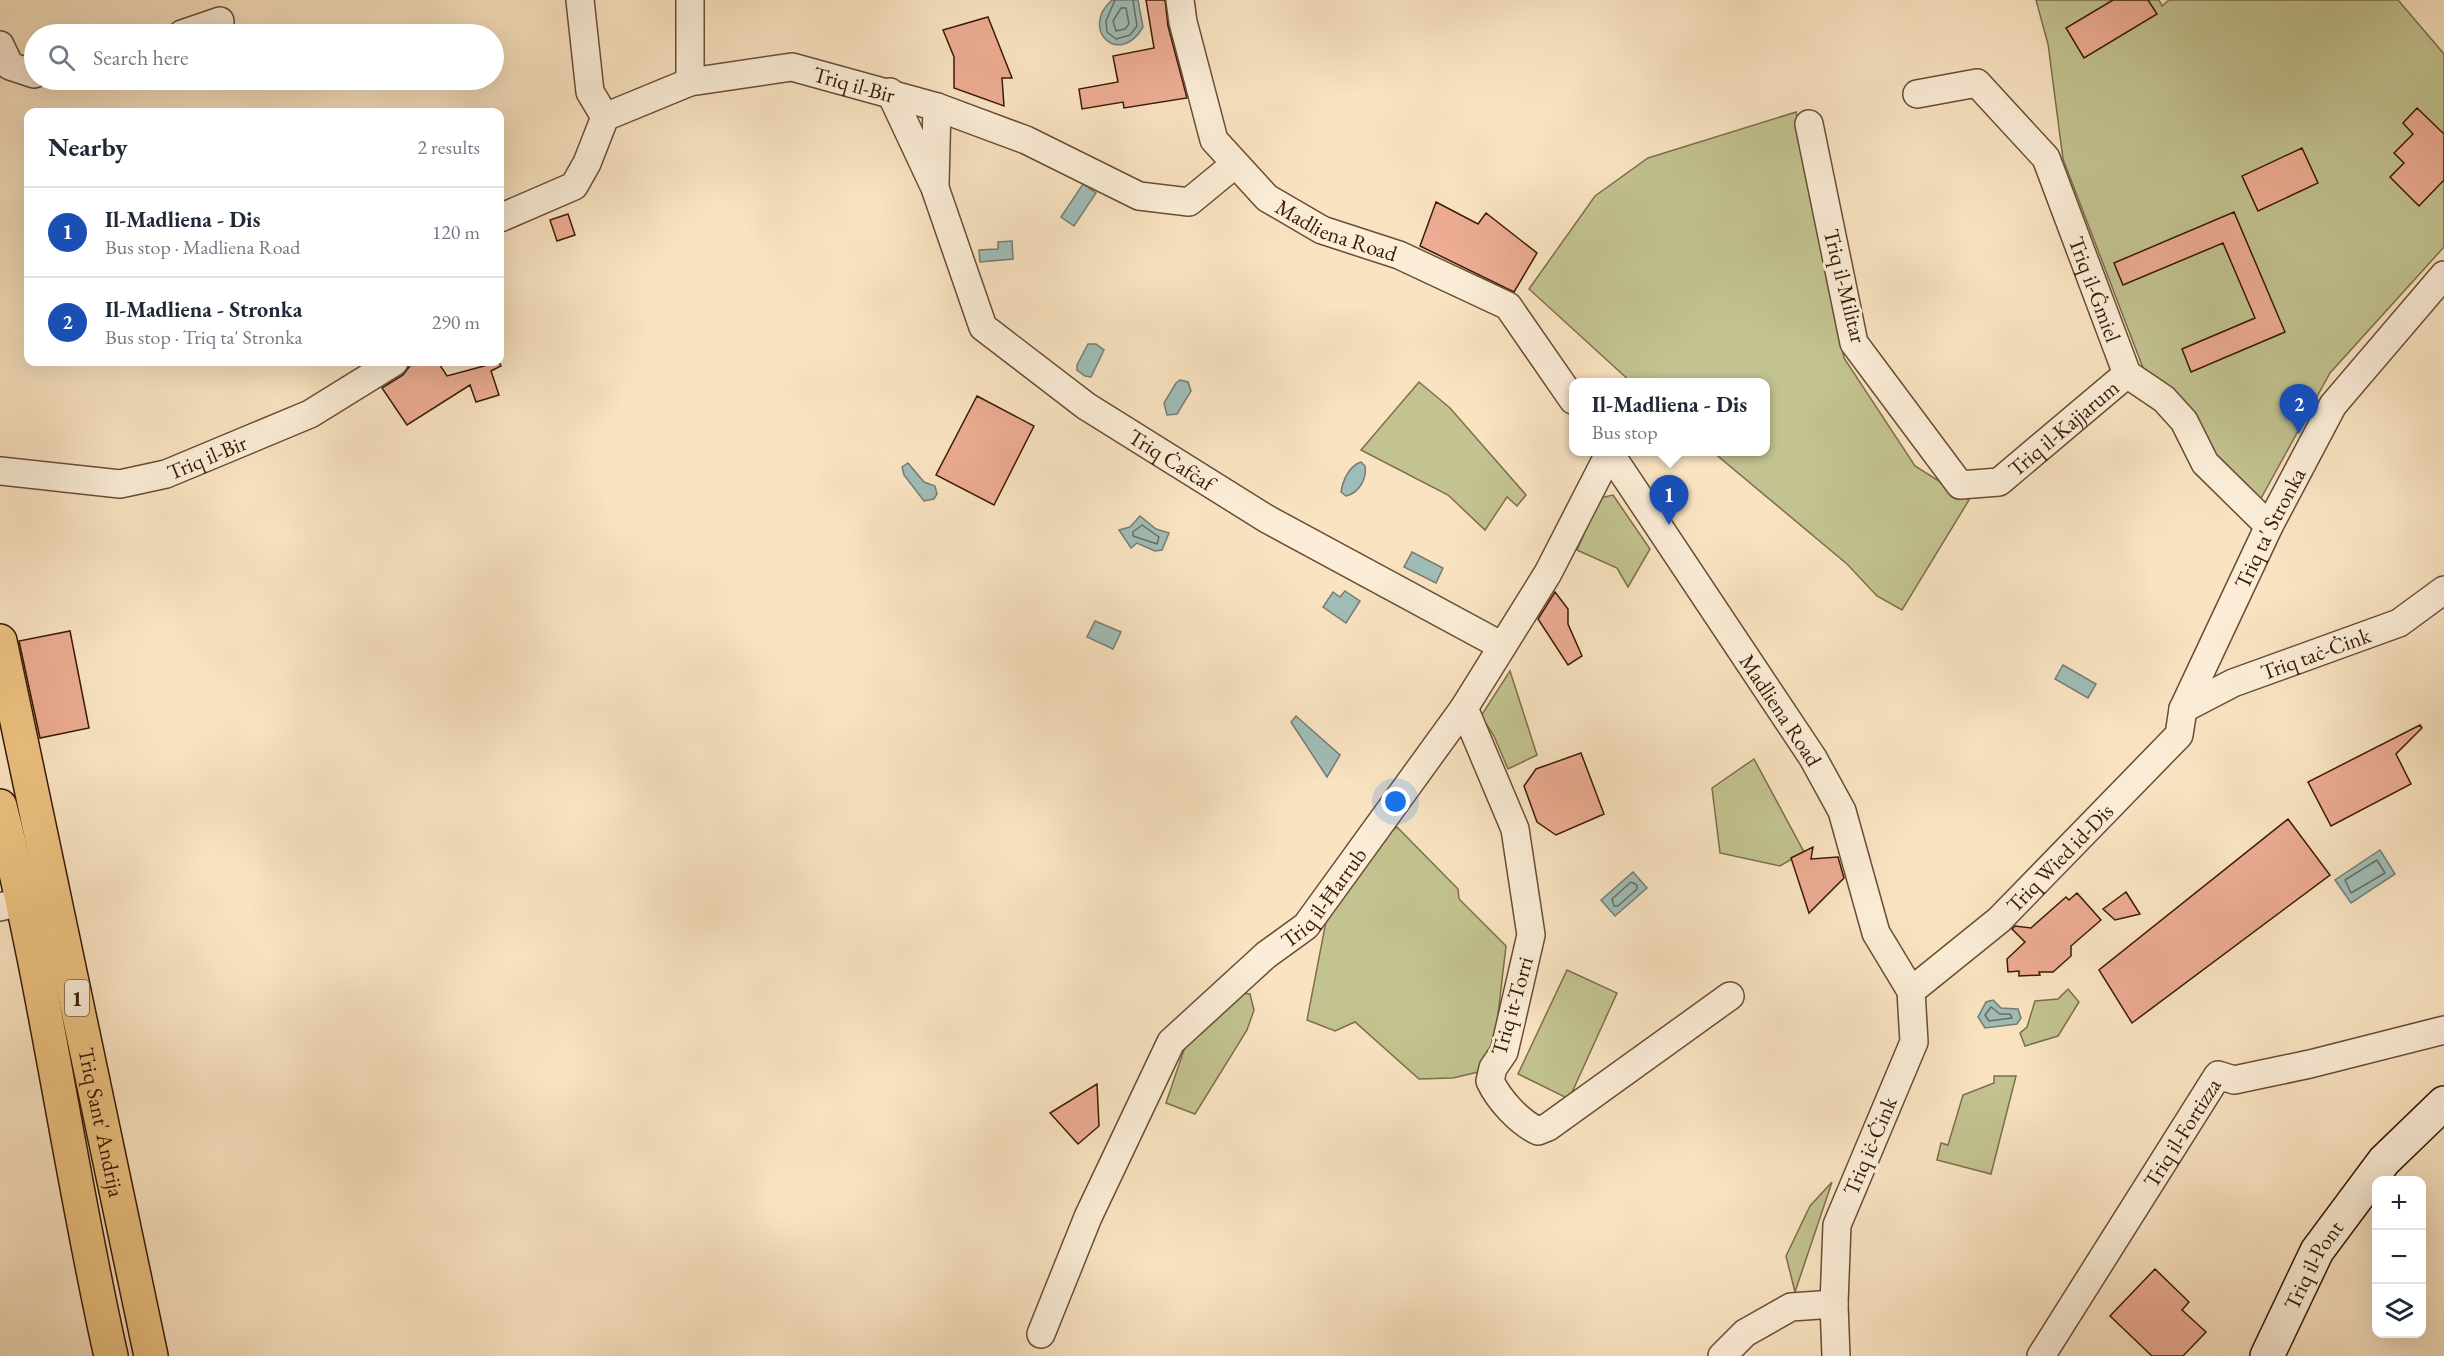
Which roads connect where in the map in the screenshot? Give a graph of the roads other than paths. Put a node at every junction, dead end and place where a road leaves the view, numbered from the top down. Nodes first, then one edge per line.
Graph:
1 (580, 0) edge
2 (690, 0) edge
3 (1180, 0) edge
4 (220, 21) dead end
5 (211, 24) edge
6 (0, 45) edge
7 (24, 71) edge
8 (690, 82) junction
9 (890, 92) junction
10 (1917, 94) dead end
11 (937, 107) junction
12 (605, 117) junction
13 (1809, 124) dead end
14 (1234, 165) junction
15 (935, 188) junction
16 (504, 216) edge
17 (2444, 275) edge
18 (388, 366) edge
19 (2127, 374) junction
20 (1569, 394) edge
21 (1607, 456) edge
22 (1612, 456) edge
23 (0, 471) edge
24 (1999, 482) joint
25 (2269, 526) junction
26 (2444, 590) edge
27 (0, 641) edge
28 (1502, 646) junction
29 (1464, 708) junction
30 (2183, 709) junction
31 (0, 806) edge
32 (12, 904) edge
33 (1911, 991) junction
34 (1730, 996) dead end
35 (2444, 1030) edge
36 (2444, 1103) edge
37 (1834, 1304) junction
38 (1041, 1334) dead end
39 (111, 1356) edge
40 (151, 1356) edge
41 (1722, 1356) edge
42 (1836, 1356) edge
43 (2041, 1356) edge
44 (2267, 1356) edge

1 - 12 street
2 - 8 street
3 - 14 street, Madliena Road
4 - 5 street
6 - 7 street
8 - 9 street, Triq il-Bir
8 - 12 street, Triq il-Bir
9 - 11 street, Triq il-Bir
9 - 15 street, Triq Ċafċaf
10 - 19 street, Triq il-Ġmiel
11 - 14 street, Triq il-Bir
11 - 15 street, Triq Ċafċaf
12 - 16 street
13 - 24 street, Triq il-Militar
14 - 20 street, Madliena Road
15 - 28 street, Triq Ċafċaf
17 - 25 street, Triq ta' Stronka
18 - 23 street, Triq il-Bir
19 - 24 street, Triq il-Kajjarum
19 - 25 street
21 - 28 street, Triq il-Ħarrub
22 - 33 street, Madliena Road
25 - 30 street, Triq ta' Stronka
26 - 30 street, Triq taċ-Ċink
27 - 40 highway, Triq Sant' Andrija / 1
28 - 29 street, Triq il-Ħarrub
29 - 34 street, Triq it-Torri
29 - 38 street, Triq il-Ħarrub
30 - 33 street, Triq Wied id-Dis
31 - 32 highway, Triq Sant' Andrija / 1
32 - 39 highway, Triq Sant' Andrija / 1
33 - 37 street, Triq iċ-Ċink
35 - 43 street, Triq il-Fortizza
36 - 44 street, Triq il-Pont
37 - 41 street
37 - 42 street

